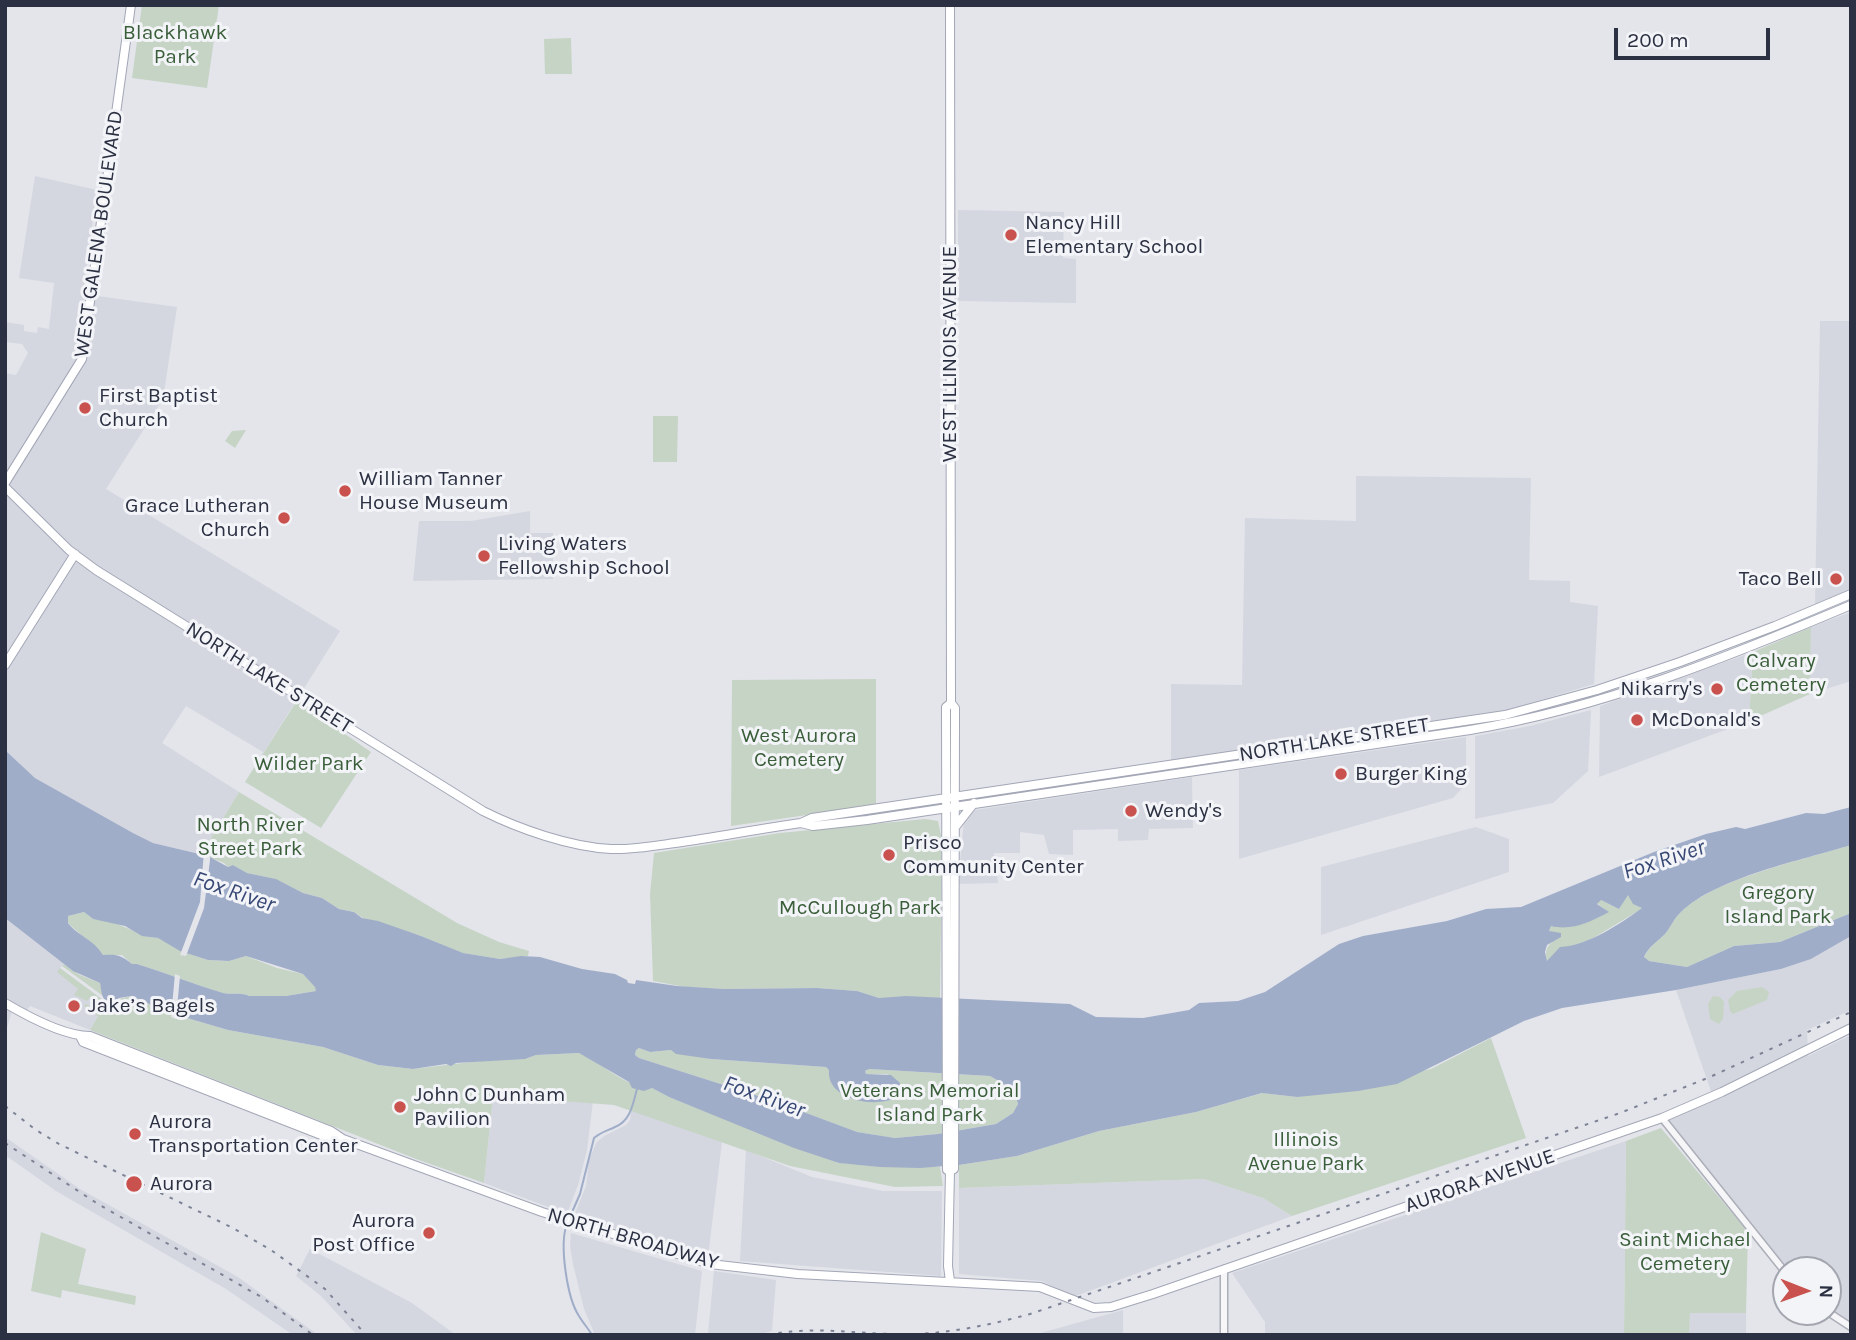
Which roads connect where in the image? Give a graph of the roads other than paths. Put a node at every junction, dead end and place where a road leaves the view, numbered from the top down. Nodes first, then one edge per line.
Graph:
1 (131, 5) edge
2 (950, 5) edge
3 (5, 485) edge
4 (75, 554) junction
5 (1851, 594) edge
6 (1851, 605) edge
7 (5, 664) edge
8 (951, 703) junction
9 (955, 795) junction
10 (945, 797) junction
11 (975, 803) junction
12 (950, 807) junction
13 (802, 823) junction
14 (955, 828) junction
15 (951, 993) junction
16 (5, 1003) edge
17 (1851, 1028) edge
18 (1662, 1118) junction
19 (1772, 1256) edge
20 (1224, 1269) junction
21 (950, 1281) junction
22 (1100, 1308) joint
23 (1224, 1335) edge

1 - 3 main road, WEST GALENA BOULEVARD
2 - 8 main road, WEST ILLINOIS AVENUE
3 - 4 main road, NORTH LAKE STREET
4 - 7 main road
4 - 13 main road, NORTH LAKE STREET
5 - 9 main road, NORTH LAKE STREET
6 - 11 main road, NORTH LAKE STREET
8 - 9 main road, WEST ILLINOIS AVENUE
8 - 10 main road, WEST ILLINOIS AVENUE
9 - 10 main road, NORTH LAKE STREET
9 - 12 main road, WEST ILLINOIS AVENUE
10 - 12 main road, WEST ILLINOIS AVENUE
10 - 13 main road, NORTH LAKE STREET
11 - 12 main road, NORTH LAKE STREET
11 - 14 main road
12 - 13 main road, NORTH LAKE STREET
12 - 14 main road, WEST ILLINOIS AVENUE
12 - 15 main road, WEST ILLINOIS AVENUE
14 - 15 main road, WEST ILLINOIS AVENUE
15 - 21 main road, WEST ILLINOIS AVENUE
16 - 21 main road, NORTH BROADWAY
17 - 18 main road, AURORA AVENUE
18 - 19 street
18 - 20 main road, AURORA AVENUE
20 - 22 main road, AURORA AVENUE
20 - 23 street
21 - 22 main road, NORTH BROADWAY

